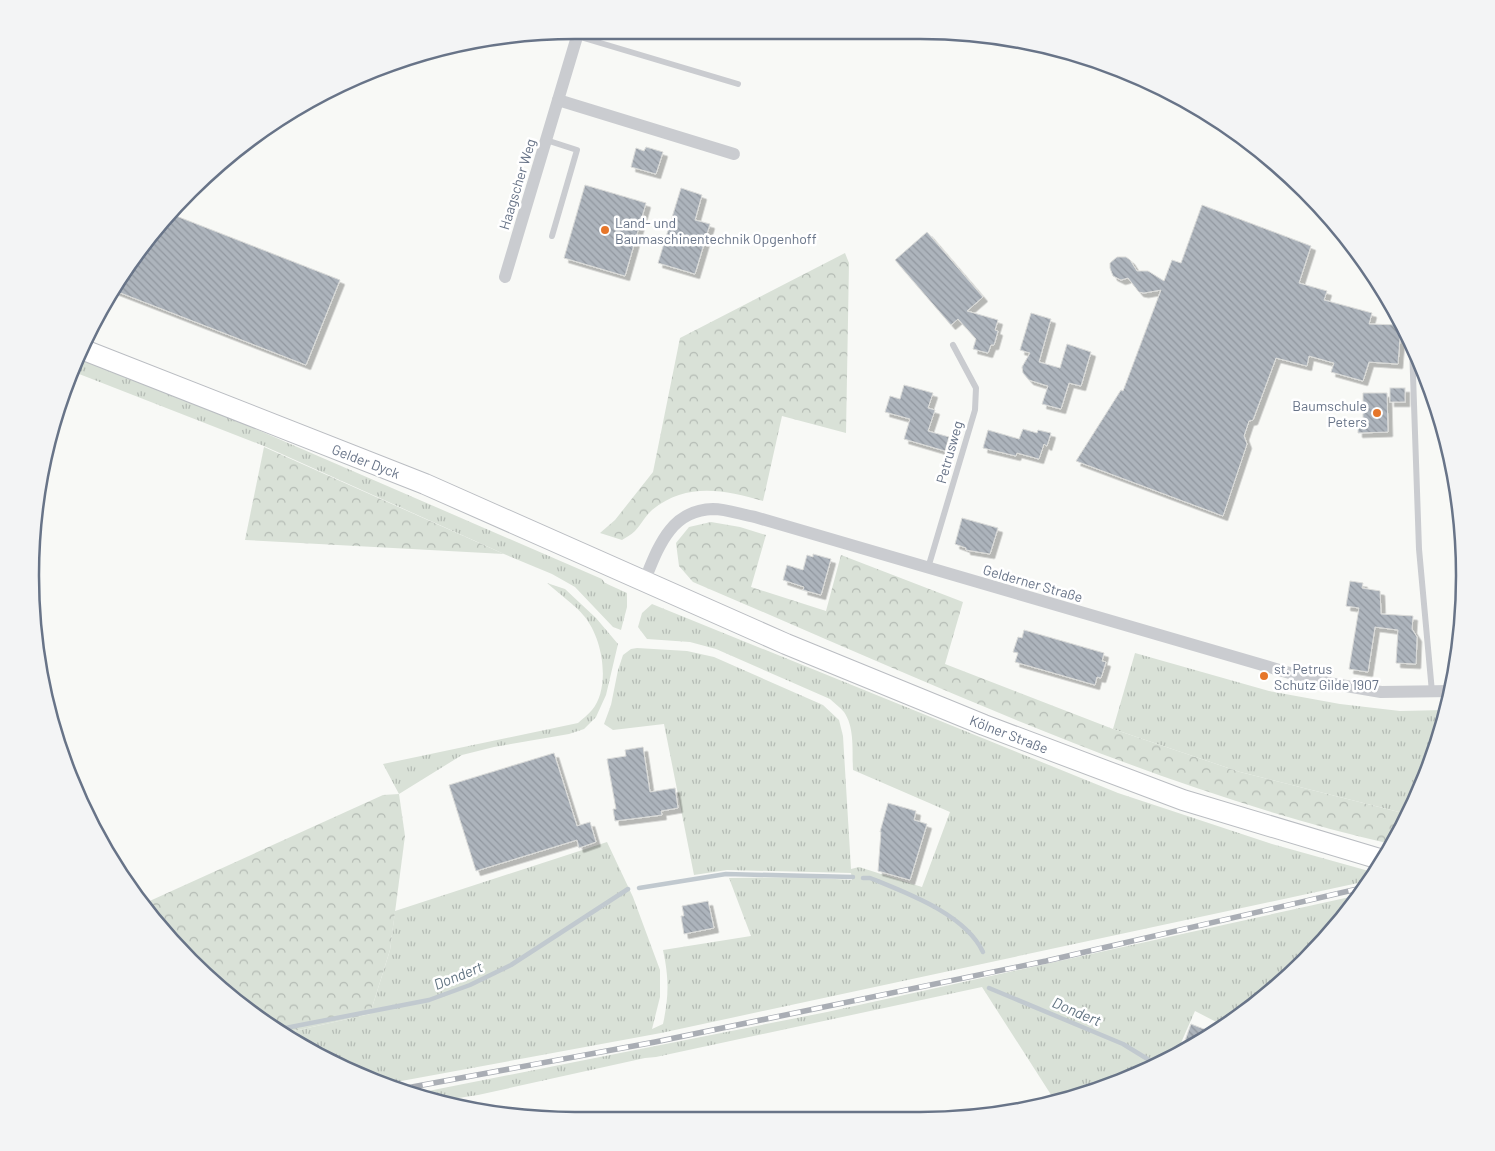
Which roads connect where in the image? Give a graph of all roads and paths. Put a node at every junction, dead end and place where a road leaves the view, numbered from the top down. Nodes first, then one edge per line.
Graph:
1 (576, 39) edge
2 (597, 39) edge
3 (738, 84) dead end
4 (558, 100) junction
5 (546, 140) junction
6 (734, 154) dead end
7 (552, 236) dead end
8 (505, 277) dead end
9 (953, 345) dead end
10 (88, 352) edge
11 (1413, 365) edge
12 (928, 568) junction
13 (644, 582) junction
14 (1443, 691) edge
15 (1432, 692) junction
16 (1376, 858) edge

1 - 4 street, Haagscher Weg
2 - 3 lane
4 - 5 street, Haagscher Weg
4 - 6 street
5 - 7 lane
5 - 8 street, Haagscher Weg
9 - 12 lane, Petrusweg
10 - 13 main road, Gelder Dyck
11 - 15 lane
12 - 13 street, Gelderner Straße
12 - 15 street, Gelderner Straße
13 - 16 main road, Kölner Straße
14 - 15 street, Gelderner Straße

